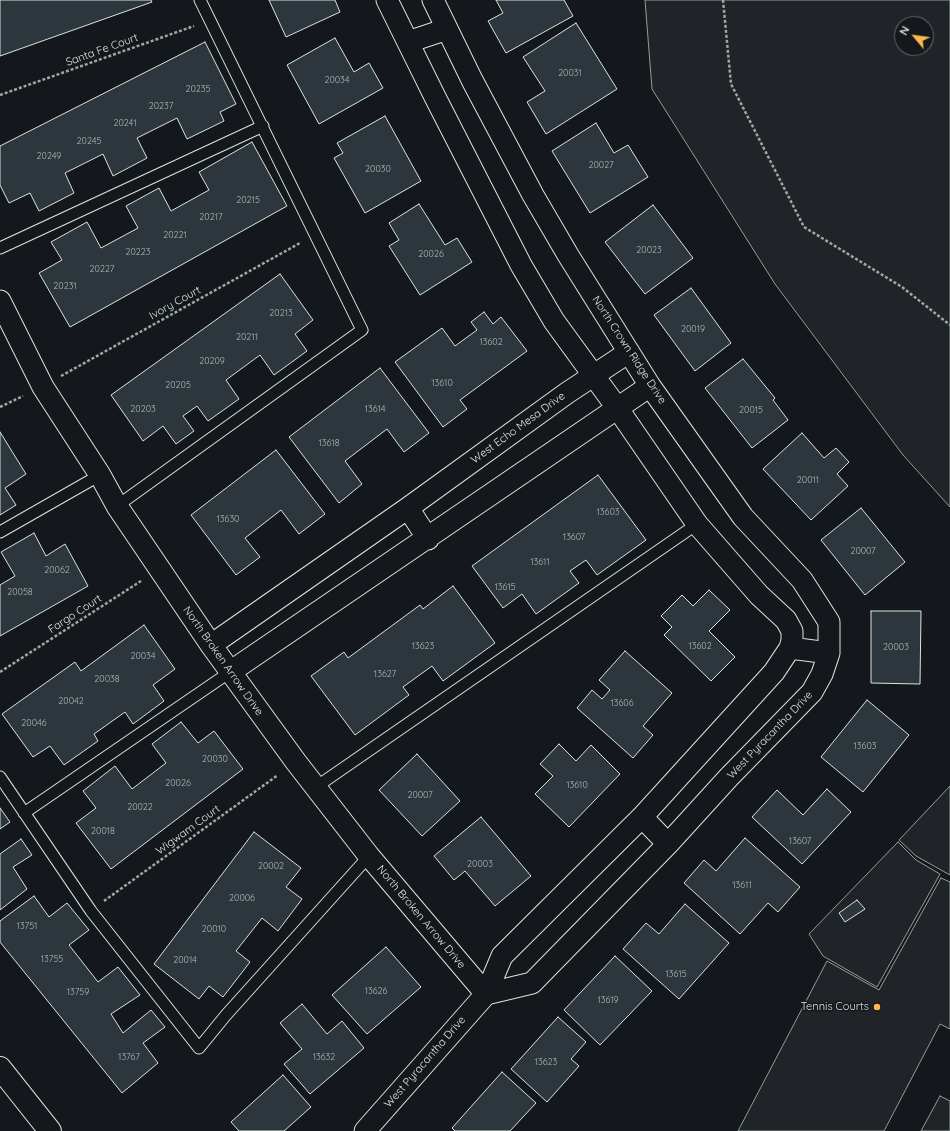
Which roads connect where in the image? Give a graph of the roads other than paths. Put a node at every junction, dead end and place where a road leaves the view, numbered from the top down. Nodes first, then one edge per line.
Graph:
1 (200, 0) edge
2 (387, 0) edge
3 (433, 0) edge
4 (447, 29) junction
5 (408, 42) junction
6 (263, 126) junction
7 (0, 248) edge
8 (0, 301) edge
9 (629, 352) junction
10 (594, 375) junction
11 (650, 386) junction
12 (618, 409) junction
13 (100, 475) junction
14 (117, 506) junction
15 (408, 508) junction
16 (697, 524) junction
17 (0, 532) edge
18 (428, 538) junction
19 (211, 645) junction
20 (790, 648) junction
21 (828, 653) junction
22 (230, 672) junction
23 (0, 777) edge
24 (316, 787) junction
25 (24, 813) junction
26 (642, 817) junction
27 (668, 844) junction
28 (369, 856) junction
29 (486, 994) junction
30 (0, 1068) edge
31 (42, 1128) edge
32 (365, 1131) edge

1 - 6 lane
2 - 5 street
3 - 4 street, North Crown Ridge Drive
4 - 5 street
4 - 9 street, North Crown Ridge Drive
5 - 10 street
6 - 7 lane
6 - 14 lane
8 - 13 street, North Broken Arrow Drive
9 - 10 street, West Echo Mesa Drive
9 - 11 street, North Crown Ridge Drive
10 - 12 street
10 - 15 street, West Echo Mesa Drive
11 - 12 street
11 - 21 street, North Crown Ridge Drive
12 - 16 street
12 - 18 street
13 - 14 street, North Broken Arrow Drive
13 - 17 lane
14 - 19 street, North Broken Arrow Drive
15 - 18 street
15 - 19 street, West Echo Mesa Drive
16 - 20 street
16 - 24 lane
18 - 22 street
19 - 22 street, North Broken Arrow Drive
20 - 21 street
20 - 26 street, West Pyracantha Drive
21 - 27 street, West Pyracantha Drive
22 - 24 street, North Broken Arrow Drive
22 - 25 lane
23 - 25 lane
24 - 28 street, North Broken Arrow Drive
25 - 28 lane
26 - 27 street
26 - 29 street, West Pyracantha Drive
27 - 29 street, West Pyracantha Drive
28 - 29 street, North Broken Arrow Drive
29 - 32 street, West Pyracantha Drive
30 - 31 street

